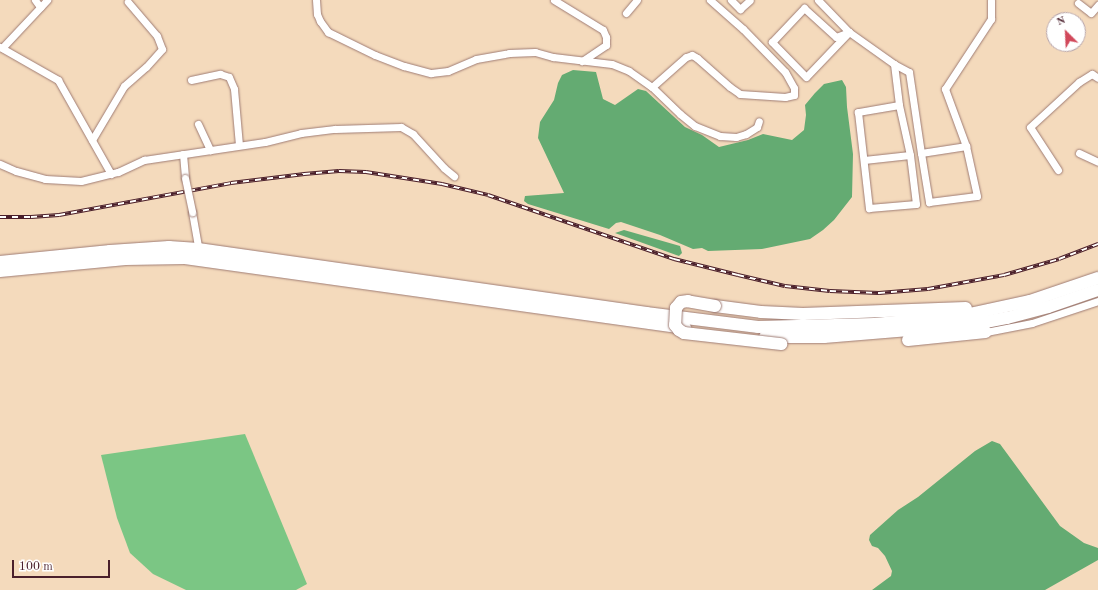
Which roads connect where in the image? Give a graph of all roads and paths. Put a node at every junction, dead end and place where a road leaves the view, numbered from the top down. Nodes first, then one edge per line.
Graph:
1 (35, 0) edge
2 (47, 0) edge
3 (316, 0) edge
4 (554, 0) edge
5 (637, 0) edge
6 (710, 0) edge
7 (731, 0) edge
8 (750, 0) edge
9 (818, 0) edge
10 (991, 0) edge
11 (128, 2) dead end
12 (1078, 3) dead end
13 (1098, 5) edge
14 (40, 7) junction
15 (626, 13) dead end
16 (849, 32) junction
17 (1, 47) edge
18 (582, 62) junction
19 (894, 64) junction
20 (1098, 78) edge
21 (191, 80) dead end
22 (652, 87) junction
23 (899, 105) junction
24 (759, 121) dead end
25 (198, 124) dead end
26 (92, 140) junction
27 (239, 145) junction
28 (966, 146) junction
29 (210, 150) junction
30 (921, 153) junction
31 (1079, 153) dead end
32 (182, 154) junction
33 (910, 155) junction
34 (864, 160) junction
35 (1098, 162) edge
36 (0, 164) edge
37 (1058, 170) dead end
38 (111, 174) junction
39 (454, 176) dead end
40 (198, 249) junction
41 (206, 261) junction
42 (0, 262) edge
43 (0, 271) edge
44 (1098, 278) edge
45 (1098, 290) edge
46 (1098, 301) edge
47 (981, 312) junction
48 (986, 332) junction

1 - 14 street
2 - 14 street
3 - 18 street
4 - 18 street
5 - 15 street
6 - 22 street
7 - 8 street
9 - 16 street
10 - 28 street
11 - 26 street
12 - 13 street
14 - 17 street
16 - 16 street
16 - 19 street
17 - 26 street
18 - 22 street
19 - 23 street
19 - 30 street
20 - 37 street
21 - 27 street
22 - 24 street
23 - 33 street
23 - 34 street
25 - 29 street
26 - 38 street
27 - 29 street
27 - 39 street
28 - 30 street
28 - 30 street
29 - 32 street
31 - 35 street
32 - 38 street
32 - 40 street, bridge
33 - 34 street
33 - 34 street
36 - 38 street
40 - 41 street
40 - 42 highway
40 - 47 highway
41 - 43 highway
41 - 48 highway
44 - 47 highway
45 - 48 highway
46 - 48 street
47 - 48 highway, bridge

